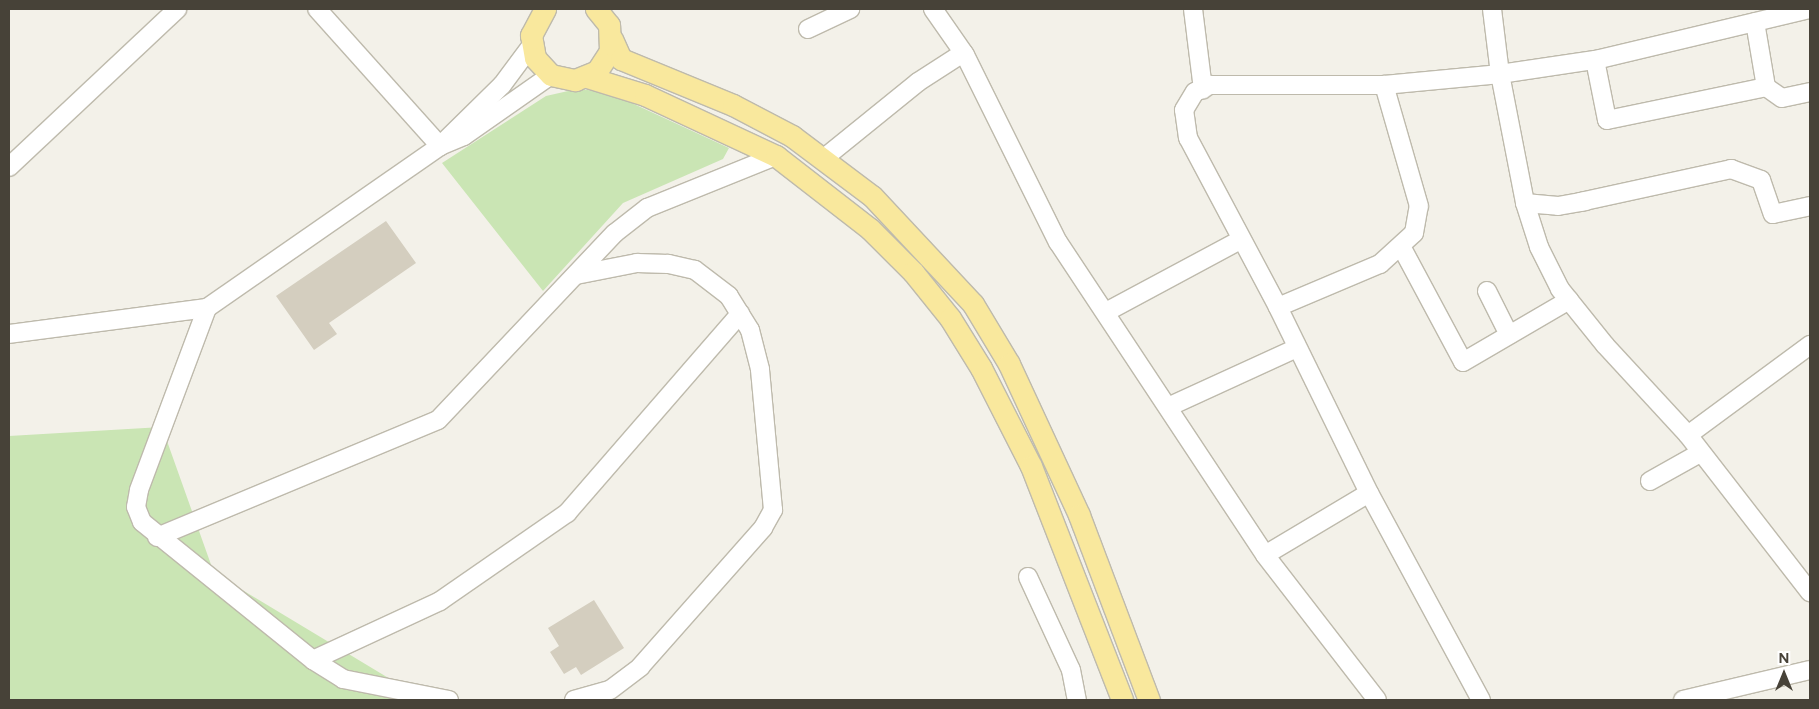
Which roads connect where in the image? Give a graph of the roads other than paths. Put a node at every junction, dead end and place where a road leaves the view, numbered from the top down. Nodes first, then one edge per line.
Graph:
1 (177, 9) edge
2 (317, 9) edge
3 (598, 9) edge
4 (850, 9) edge
5 (933, 9) edge
6 (1193, 9) edge
7 (1492, 9) edge
8 (1810, 9) edge
9 (542, 11) edge
10 (1755, 22) junction
11 (808, 29) dead end
12 (612, 39) junction
13 (531, 46) junction
14 (963, 53) junction
15 (1595, 60) junction
16 (1500, 74) junction
17 (551, 76) junction
18 (587, 78) junction
19 (1384, 85) junction
20 (1766, 87) junction
21 (1203, 89) junction
22 (1810, 92) edge
23 (440, 146) junction
24 (776, 156) junction
25 (823, 159) junction
26 (9, 167) edge
27 (1525, 202) junction
28 (1810, 206) edge
29 (1240, 240) junction
30 (1402, 248) junction
31 (576, 275) junction
32 (1487, 291) dead end
33 (1569, 300) junction
34 (1278, 307) junction
35 (207, 308) junction
36 (1106, 312) junction
37 (740, 314) junction
38 (9, 334) edge
39 (1509, 335) junction
40 (1810, 345) edge
41 (1297, 348) junction
42 (1168, 407) junction
43 (1688, 435) junction
44 (1700, 453) junction
45 (1650, 481) dead end
46 (1369, 494) junction
47 (157, 537) junction
48 (1265, 556) junction
49 (1028, 577) dead end
50 (1810, 592) edge
51 (313, 660) junction
52 (1810, 670) edge
53 (413, 697) edge
54 (449, 700) edge
55 (574, 700) edge
56 (1077, 700) edge
57 (1122, 700) edge
58 (1149, 700) edge
59 (1377, 700) edge
60 (1481, 700) edge
61 (1683, 700) edge

1 - 26 street
2 - 23 street
3 - 12 main road
4 - 11 street
5 - 14 street
6 - 21 street
7 - 16 street
8 - 10 street
9 - 13 main road
10 - 15 street
10 - 20 street
12 - 18 main road
12 - 25 main road
13 - 17 main road
13 - 23 street
14 - 25 street
14 - 36 street
15 - 16 street
15 - 20 street
16 - 19 street
16 - 27 street
17 - 18 main road
17 - 23 street
18 - 24 main road
19 - 21 street
19 - 30 street
20 - 22 street
21 - 29 street
23 - 35 street
24 - 31 street
24 - 57 main road
25 - 58 main road
27 - 28 street
27 - 33 street
29 - 34 street
29 - 36 street
30 - 34 street
30 - 39 street
31 - 37 street
31 - 47 street
32 - 39 street
33 - 39 street
33 - 43 street
34 - 41 street
35 - 38 street
35 - 47 street
36 - 42 street
37 - 51 street
37 - 55 street
40 - 43 street
41 - 42 street
41 - 46 street
42 - 48 street
43 - 44 street
44 - 45 street
44 - 50 street
46 - 48 street
46 - 60 street
47 - 51 street
48 - 59 street
49 - 56 street
51 - 53 street
52 - 61 street
53 - 54 street

